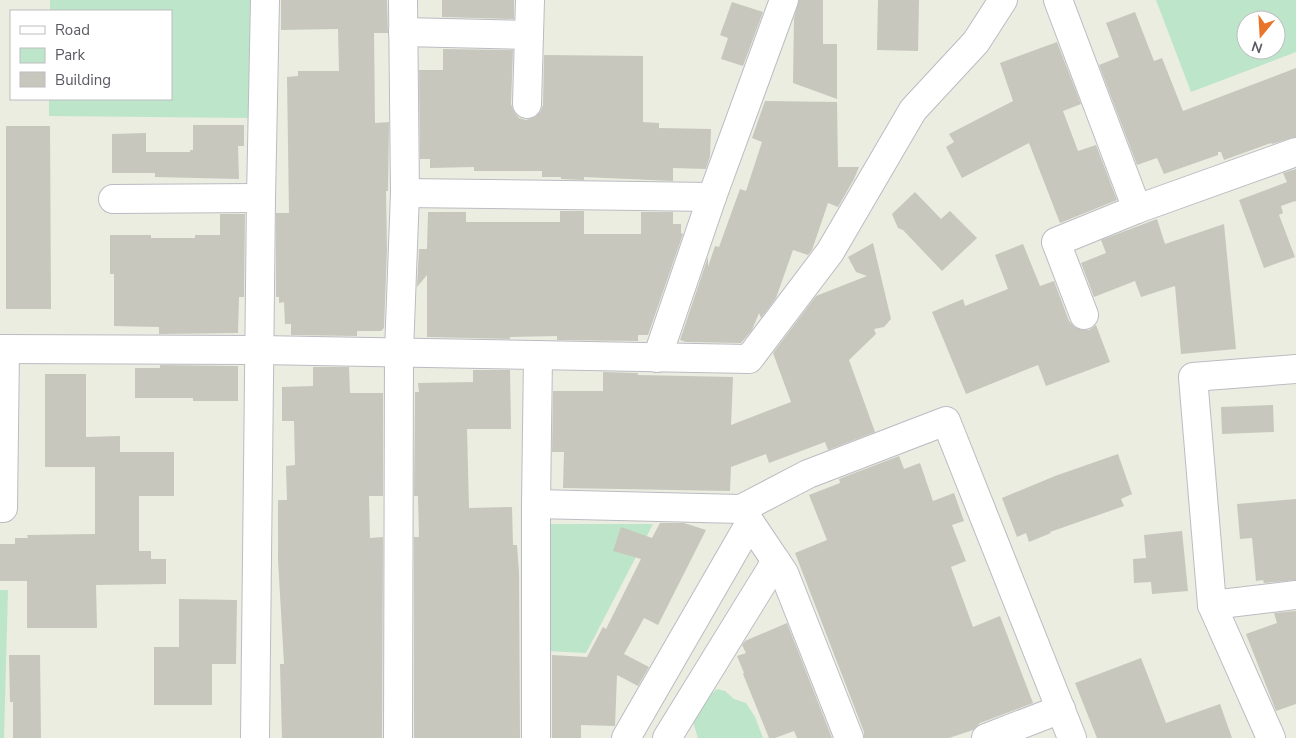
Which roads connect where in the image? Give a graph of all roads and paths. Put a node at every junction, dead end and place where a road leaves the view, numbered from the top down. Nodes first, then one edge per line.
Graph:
1 (265, 0) edge
2 (403, 0) edge
3 (530, 0) edge
4 (784, 0) edge
5 (1003, 0) edge
6 (1058, 0) edge
7 (403, 32) junction
8 (529, 34) junction
9 (528, 104) dead end
10 (1296, 152) edge
11 (405, 193) junction
12 (712, 197) junction
13 (113, 198) dead end
14 (261, 198) junction
15 (1138, 210) junction
16 (1084, 314) dead end
17 (2, 349) edge
18 (259, 350) junction
19 (399, 352) junction
20 (538, 355) junction
21 (657, 358) junction
22 (1296, 369) edge
23 (536, 504) junction
24 (0, 508) edge
25 (745, 516) junction
26 (776, 560) junction
27 (1296, 595) edge
28 (1212, 605) junction
29 (1061, 710) junction
30 (255, 738) edge
31 (398, 738) edge
32 (536, 738) edge
33 (626, 738) edge
34 (667, 738) edge
35 (848, 738) edge
36 (986, 738) edge
37 (1072, 738) edge
38 (1271, 738) edge

1 - 14 street
2 - 7 street
3 - 8 street
4 - 12 street
5 - 21 street
6 - 15 street
7 - 8 street
7 - 11 street
8 - 9 street
10 - 15 street
11 - 12 street
11 - 19 street
12 - 21 street
13 - 14 street
14 - 18 street
15 - 16 street
17 - 18 street
17 - 24 street
18 - 19 street
18 - 30 street
19 - 20 street
19 - 31 street
20 - 21 street
20 - 23 street
22 - 28 street
23 - 25 street
23 - 32 street
25 - 26 street
25 - 29 street
25 - 33 street
26 - 34 street
26 - 35 street
27 - 28 street
28 - 38 street
29 - 36 street
29 - 37 street

